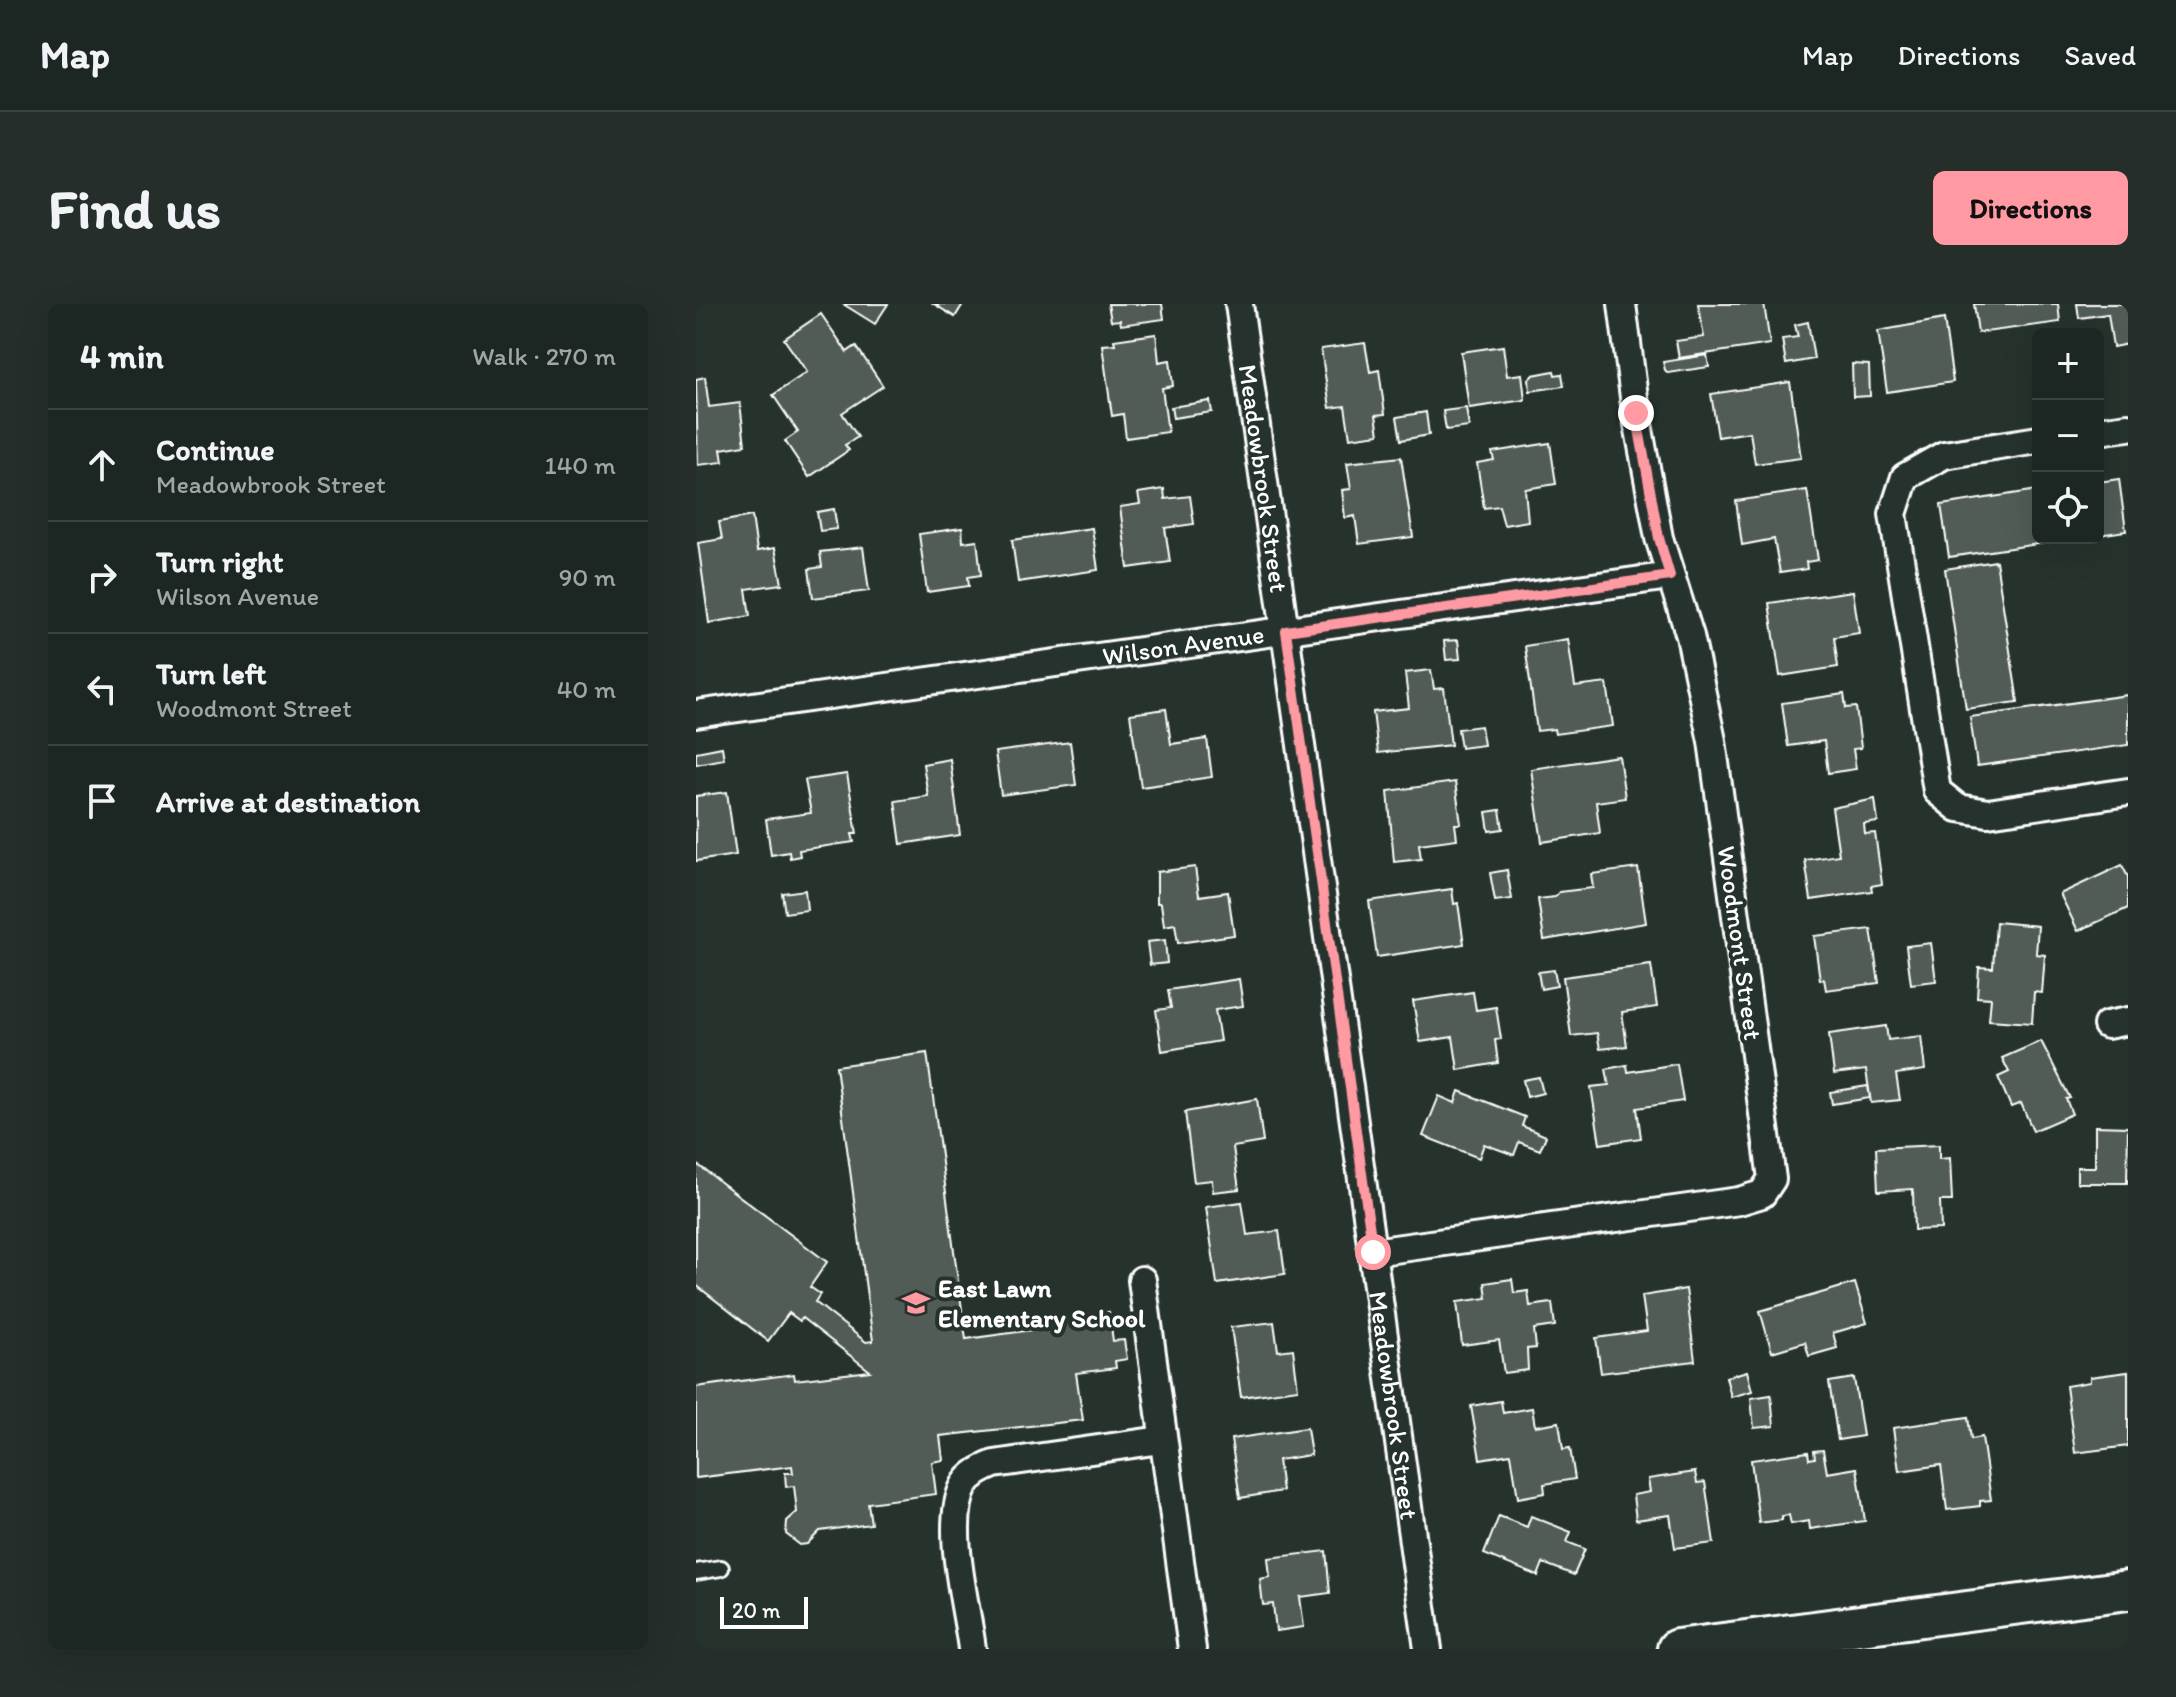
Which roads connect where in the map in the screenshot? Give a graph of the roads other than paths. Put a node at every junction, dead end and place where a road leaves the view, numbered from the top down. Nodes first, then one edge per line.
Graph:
1 (1239, 304) edge
2 (1622, 304) edge
3 (2128, 427) edge
4 (2104, 430) edge
5 (2032, 441) edge
6 (1670, 576) junction
7 (1286, 631) junction
8 (696, 714) edge
9 (2128, 792) edge
10 (1373, 1252) junction
11 (1142, 1280) dead end
12 (1161, 1440) junction
13 (721, 1568) dead end
14 (696, 1572) edge
15 (2128, 1590) edge
16 (972, 1649) edge
17 (1192, 1649) edge
18 (1428, 1649) edge
19 (1677, 1649) edge

1 - 7 street, Meadowbrook Street
2 - 6 street, Woodmont Street
3 - 4 street
5 - 9 street
6 - 7 street, Wilson Avenue
6 - 10 street, Woodmont Street
7 - 8 street, Wilson Avenue
7 - 10 street, Meadowbrook Street
10 - 18 street, Meadowbrook Street
11 - 12 street
12 - 16 street
12 - 17 street
13 - 14 lane
15 - 19 main road

